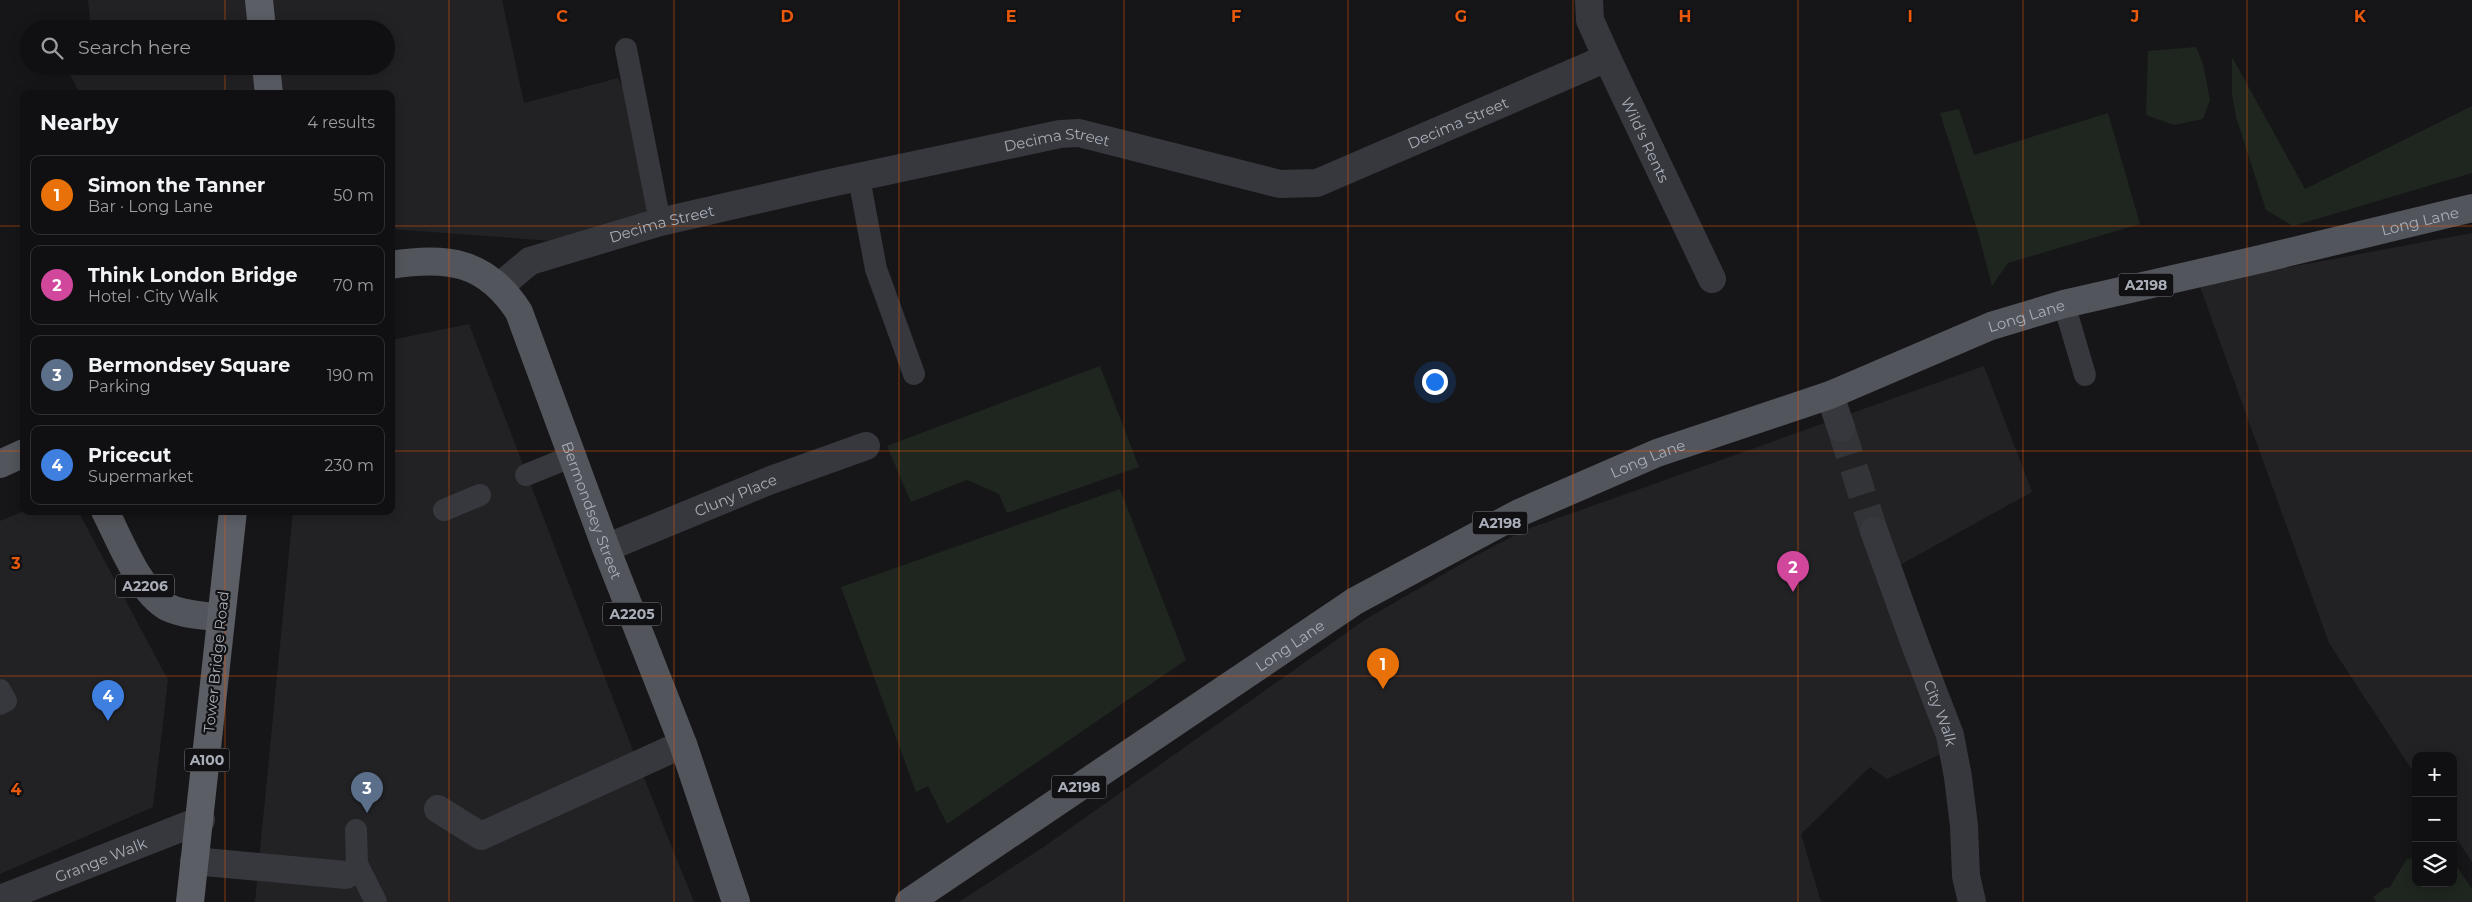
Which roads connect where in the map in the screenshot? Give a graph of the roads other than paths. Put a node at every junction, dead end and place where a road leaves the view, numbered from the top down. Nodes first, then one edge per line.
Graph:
1 (259, 0) edge
2 (1589, 0) edge
3 (261, 20) edge
4 (626, 49) dead end
5 (1607, 58) junction
6 (267, 75) edge
7 (269, 90) edge
8 (859, 178) junction
9 (2472, 208) edge
10 (660, 222) junction
11 (395, 265) edge
12 (1712, 278) dead end
13 (500, 286) junction
14 (2064, 304) junction
15 (914, 374) dead end
16 (2085, 374) dead end
17 (1830, 395) junction
18 (1841, 428) tunnel mouth
19 (866, 446) dead end
20 (20, 455) edge
21 (572, 456) junction
22 (0, 464) edge
23 (526, 475) dead end
24 (480, 495) dead end
25 (444, 510) dead end
26 (107, 515) edge
27 (233, 515) edge
28 (1874, 531) tunnel mouth
29 (606, 548) junction
30 (220, 618) junction
31 (0, 690) edge
32 (0, 704) edge
33 (683, 744) junction
34 (438, 809) dead end
35 (200, 820) junction
36 (356, 830) dead end
37 (194, 861) junction
38 (346, 875) dead end
39 (0, 899) edge
40 (190, 902) edge
41 (376, 902) edge
42 (736, 902) edge
43 (910, 902) edge
44 (1972, 902) edge

1 - 3 highway
2 - 5 street, Wild's Rents
4 - 10 lane
5 - 8 street, Decima Street
5 - 12 street, Wild's Rents
6 - 7 highway
8 - 10 street, Decima Street
8 - 15 lane
9 - 14 main road, Long Lane / A2198
10 - 13 street, Decima Street
11 - 13 main road, Bermondsey Street / A2205
13 - 21 main road, Bermondsey Street / A2205
14 - 16 lane
14 - 17 main road, Long Lane / A2198
17 - 18 street
17 - 43 main road, Long Lane / A2198
19 - 29 street, Cluny Place
20 - 22 main road
21 - 23 lane
21 - 29 main road, Bermondsey Street / A2205
24 - 25 lane
26 - 30 main road, A2206
27 - 30 highway, Tower Bridge Road / A100
28 - 44 street, City Walk
29 - 33 main road, Bermondsey Street / A2205
30 - 35 highway, Tower Bridge Road / A100
31 - 32 lane
33 - 34 street
33 - 42 main road, Bermondsey Street / A2205
35 - 37 highway, Tower Bridge Road / A100
35 - 39 street, Grange Walk
36 - 41 lane
37 - 38 street
37 - 40 highway, Tower Bridge Road / A100

